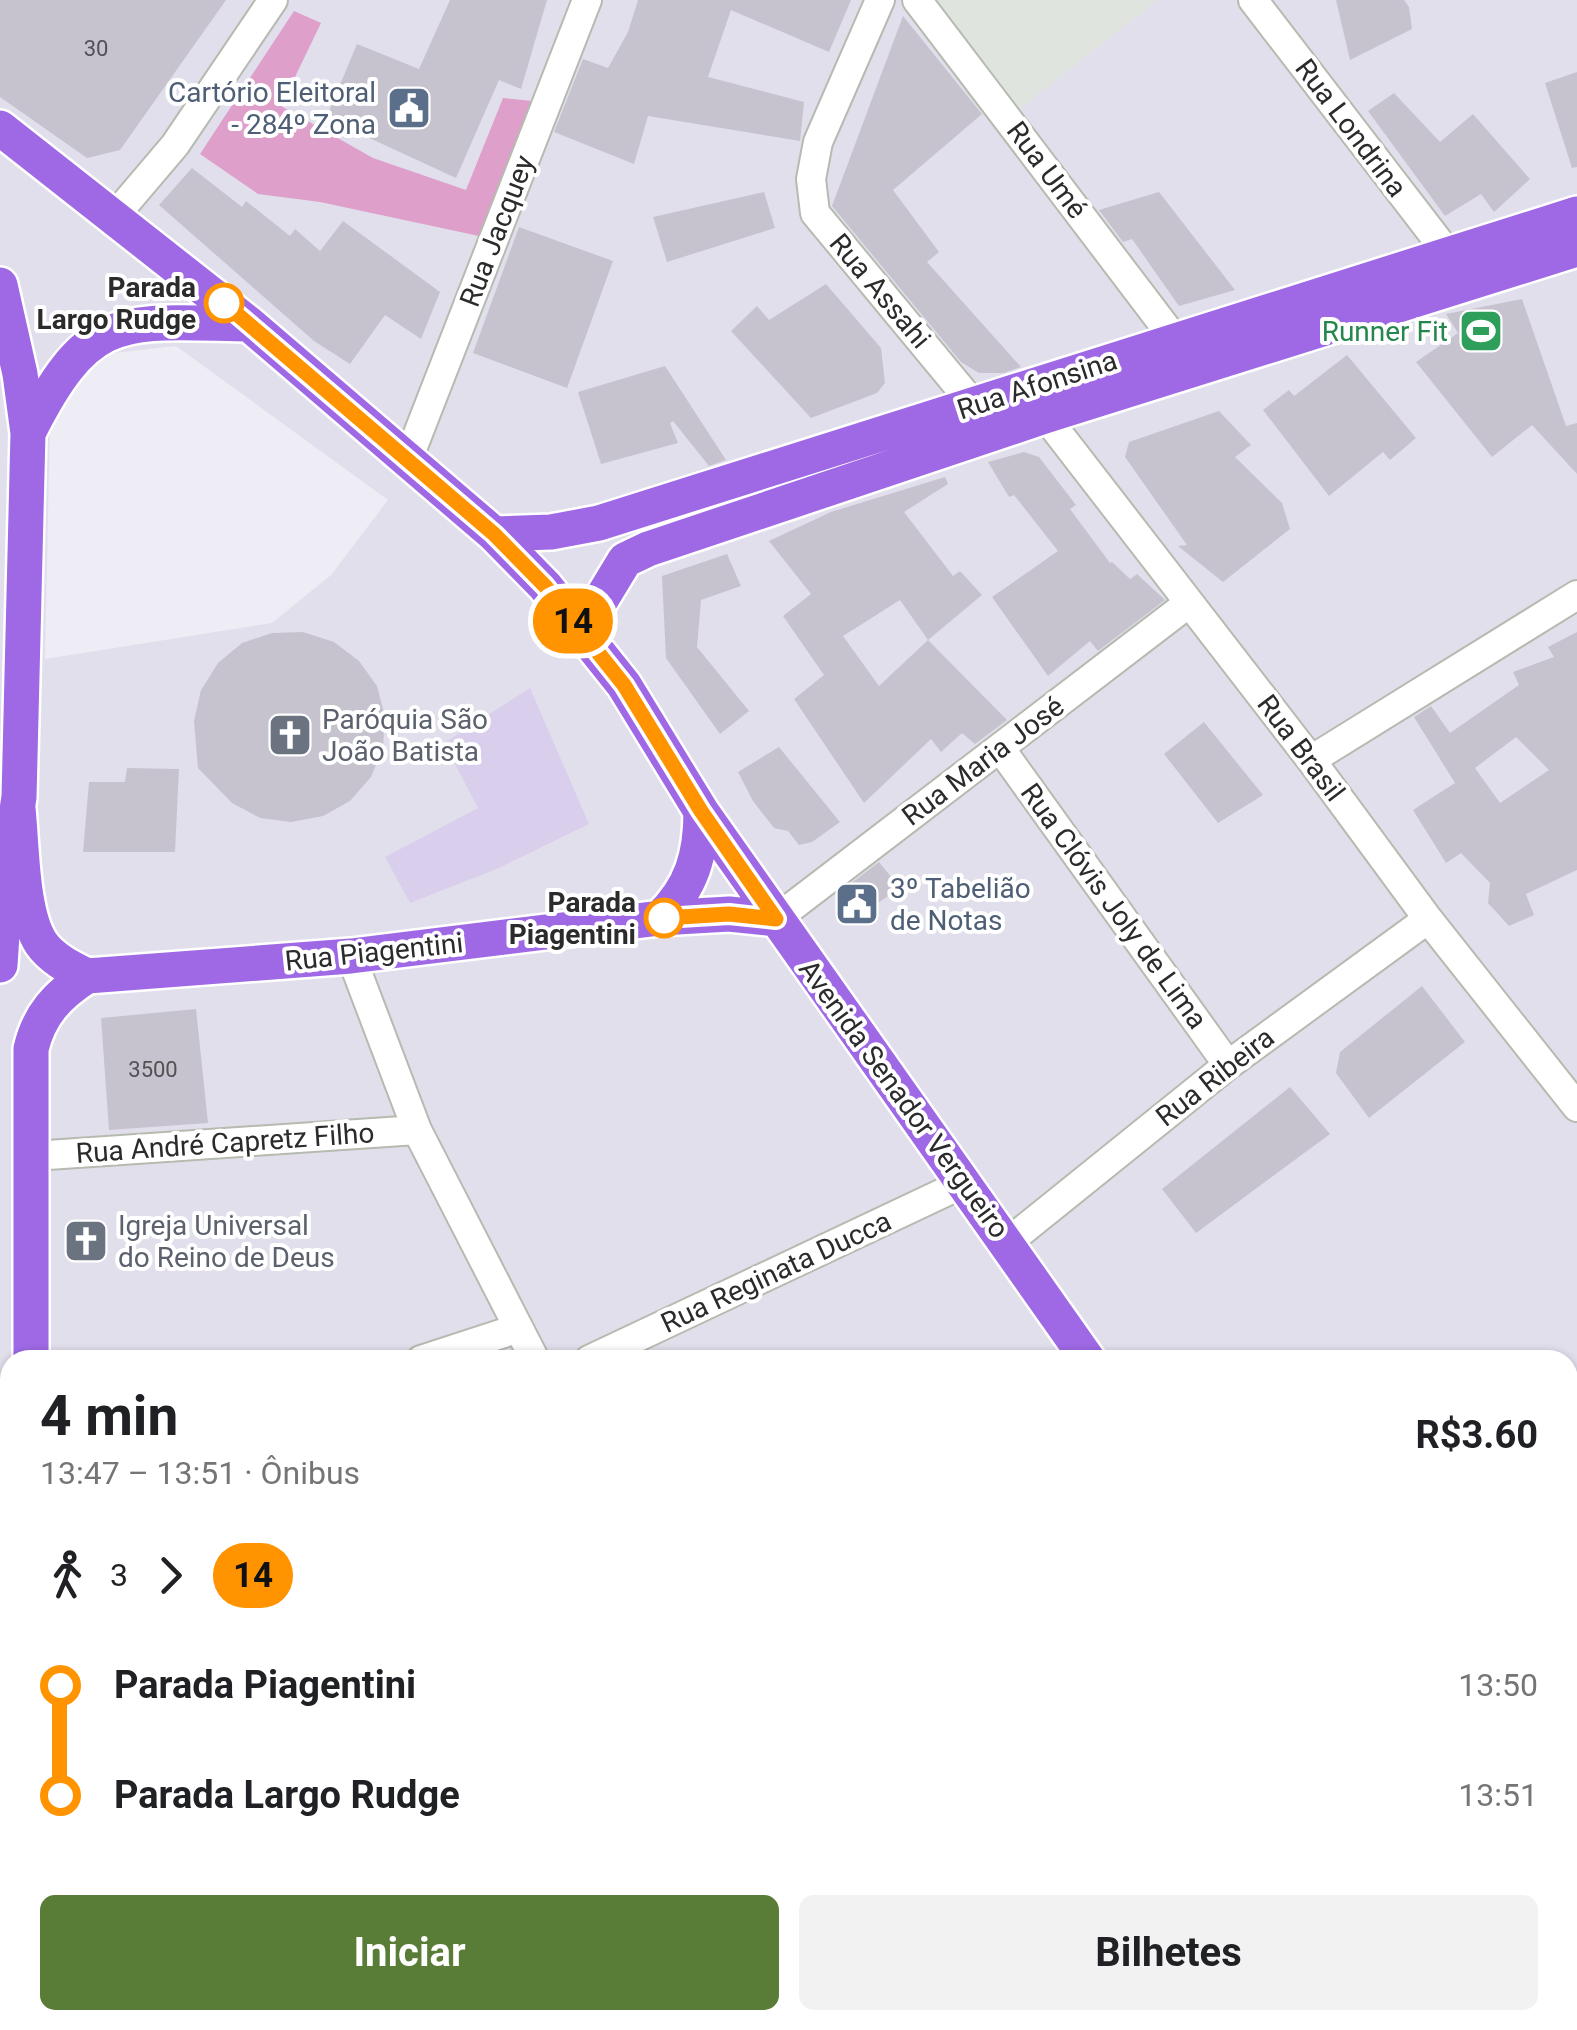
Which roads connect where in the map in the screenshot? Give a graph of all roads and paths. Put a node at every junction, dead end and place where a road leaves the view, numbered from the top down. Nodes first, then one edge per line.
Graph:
1 (273, 0) edge
2 (587, 0) edge
3 (880, 0) edge
4 (917, 0) edge
5 (1253, 0) edge
6 (0, 128) edge
7 (1577, 214) edge
8 (114, 218) junction
9 (1577, 249) edge
10 (1449, 255) junction
11 (0, 284) edge
12 (248, 324) junction
13 (1176, 341) junction
14 (10, 374) edge
15 (1035, 402) junction
16 (974, 405) junction
17 (28, 433) junction
18 (407, 462) junction
19 (494, 534) junction
20 (1577, 596) edge
21 (1189, 603) junction
22 (582, 631) junction
23 (1000, 748) junction
24 (1311, 760) junction
25 (12, 801) edge
26 (701, 811) junction
27 (660, 918) junction
28 (776, 919) junction
29 (1428, 919) junction
30 (351, 956) junction
31 (0, 966) edge
32 (87, 976) junction
33 (1228, 1064) junction
34 (1577, 1107) edge
35 (417, 1130) junction
36 (33, 1156) junction
37 (962, 1184) junction
38 (1007, 1243) junction
39 (516, 1329) junction
40 (31, 1350) edge
41 (451, 1350) edge
42 (528, 1350) edge
43 (610, 1350) edge
44 (1081, 1350) edge

1 - 8 street
2 - 18 street, Rua Jacquey
3 - 16 street, Rua Assahi
4 - 13 street, Rua Umé
5 - 10 street, Rua Londrina
6 - 8 main road, Avenida Senador Vergueiro
7 - 10 main road, Rua Afonsina
8 - 12 main road, Avenida Senador Vergueiro
9 - 15 main road, Rua Afonsina
10 - 13 main road, Rua Afonsina
11 - 14 main road
12 - 17 main road
12 - 18 main road, Avenida Senador Vergueiro
13 - 15 main road, Rua Afonsina
14 - 17 main road
15 - 16 main road, Rua Afonsina
15 - 21 street, Rua Brasil
15 - 22 main road, Rua Afonsina
16 - 19 main road, Rua Afonsina
17 - 25 main road
18 - 19 main road, Avenida Senador Vergueiro
19 - 22 main road, Avenida Senador Vergueiro
20 - 24 street
21 - 23 street, Rua Maria José
21 - 24 street, Rua Brasil
22 - 26 main road, Avenida Senador Vergueiro
23 - 28 street, Rua Maria José
23 - 33 street, Rua Clóvis Joly de Lima
24 - 29 street, Rua Brasil
25 - 31 main road
25 - 32 main road
26 - 27 main road
26 - 28 main road, Avenida Senador Vergueiro
27 - 28 main road, Rua Piagentini
27 - 30 main road, Rua Piagentini
28 - 37 main road, Avenida Senador Vergueiro
29 - 33 street, Rua Ribeira
29 - 34 street, Rua Brasil
30 - 32 main road, Rua Piagentini
30 - 35 street
32 - 36 main road
33 - 38 street, Rua Ribeira
35 - 36 street, Rua André Capretz Filho
35 - 39 street
36 - 40 main road
37 - 38 main road, Avenida Senador Vergueiro
37 - 43 street, Rua Reginata Ducca
38 - 44 main road, Avenida Senador Vergueiro
39 - 41 street
39 - 42 street

